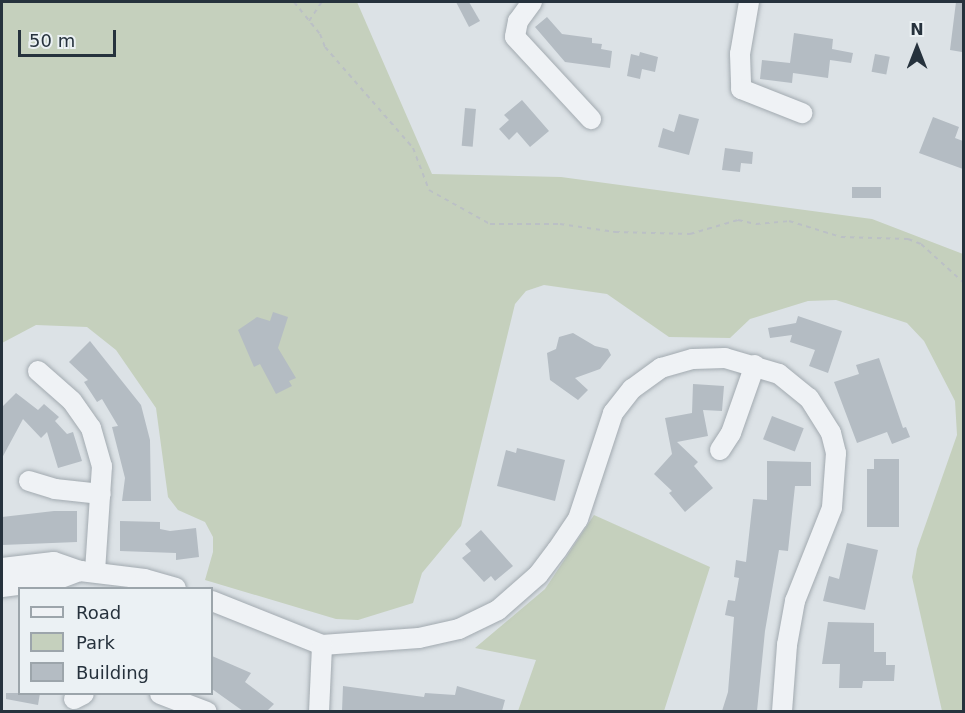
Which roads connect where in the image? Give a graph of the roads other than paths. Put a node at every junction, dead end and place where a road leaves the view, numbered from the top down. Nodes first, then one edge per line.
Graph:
1 (532, 2) edge
2 (749, 2) edge
3 (801, 113) dead end
4 (591, 119) dead end
5 (755, 365) junction
6 (38, 371) dead end
7 (720, 450) dead end
8 (29, 481) dead end
9 (100, 494) junction
10 (2, 568) edge
11 (87, 571) junction
12 (36, 573) junction
13 (2, 587) edge
14 (173, 587) edge
15 (213, 601) edge
16 (322, 645) junction
17 (165, 695) edge
18 (207, 711) edge
19 (319, 711) edge
20 (782, 711) edge

1 - 4 street
2 - 3 street
5 - 7 street
5 - 16 street
5 - 20 street
6 - 9 street
8 - 9 street
9 - 11 street
10 - 12 street
11 - 12 street
11 - 14 street
12 - 13 street
15 - 16 street
16 - 19 street
17 - 18 street

